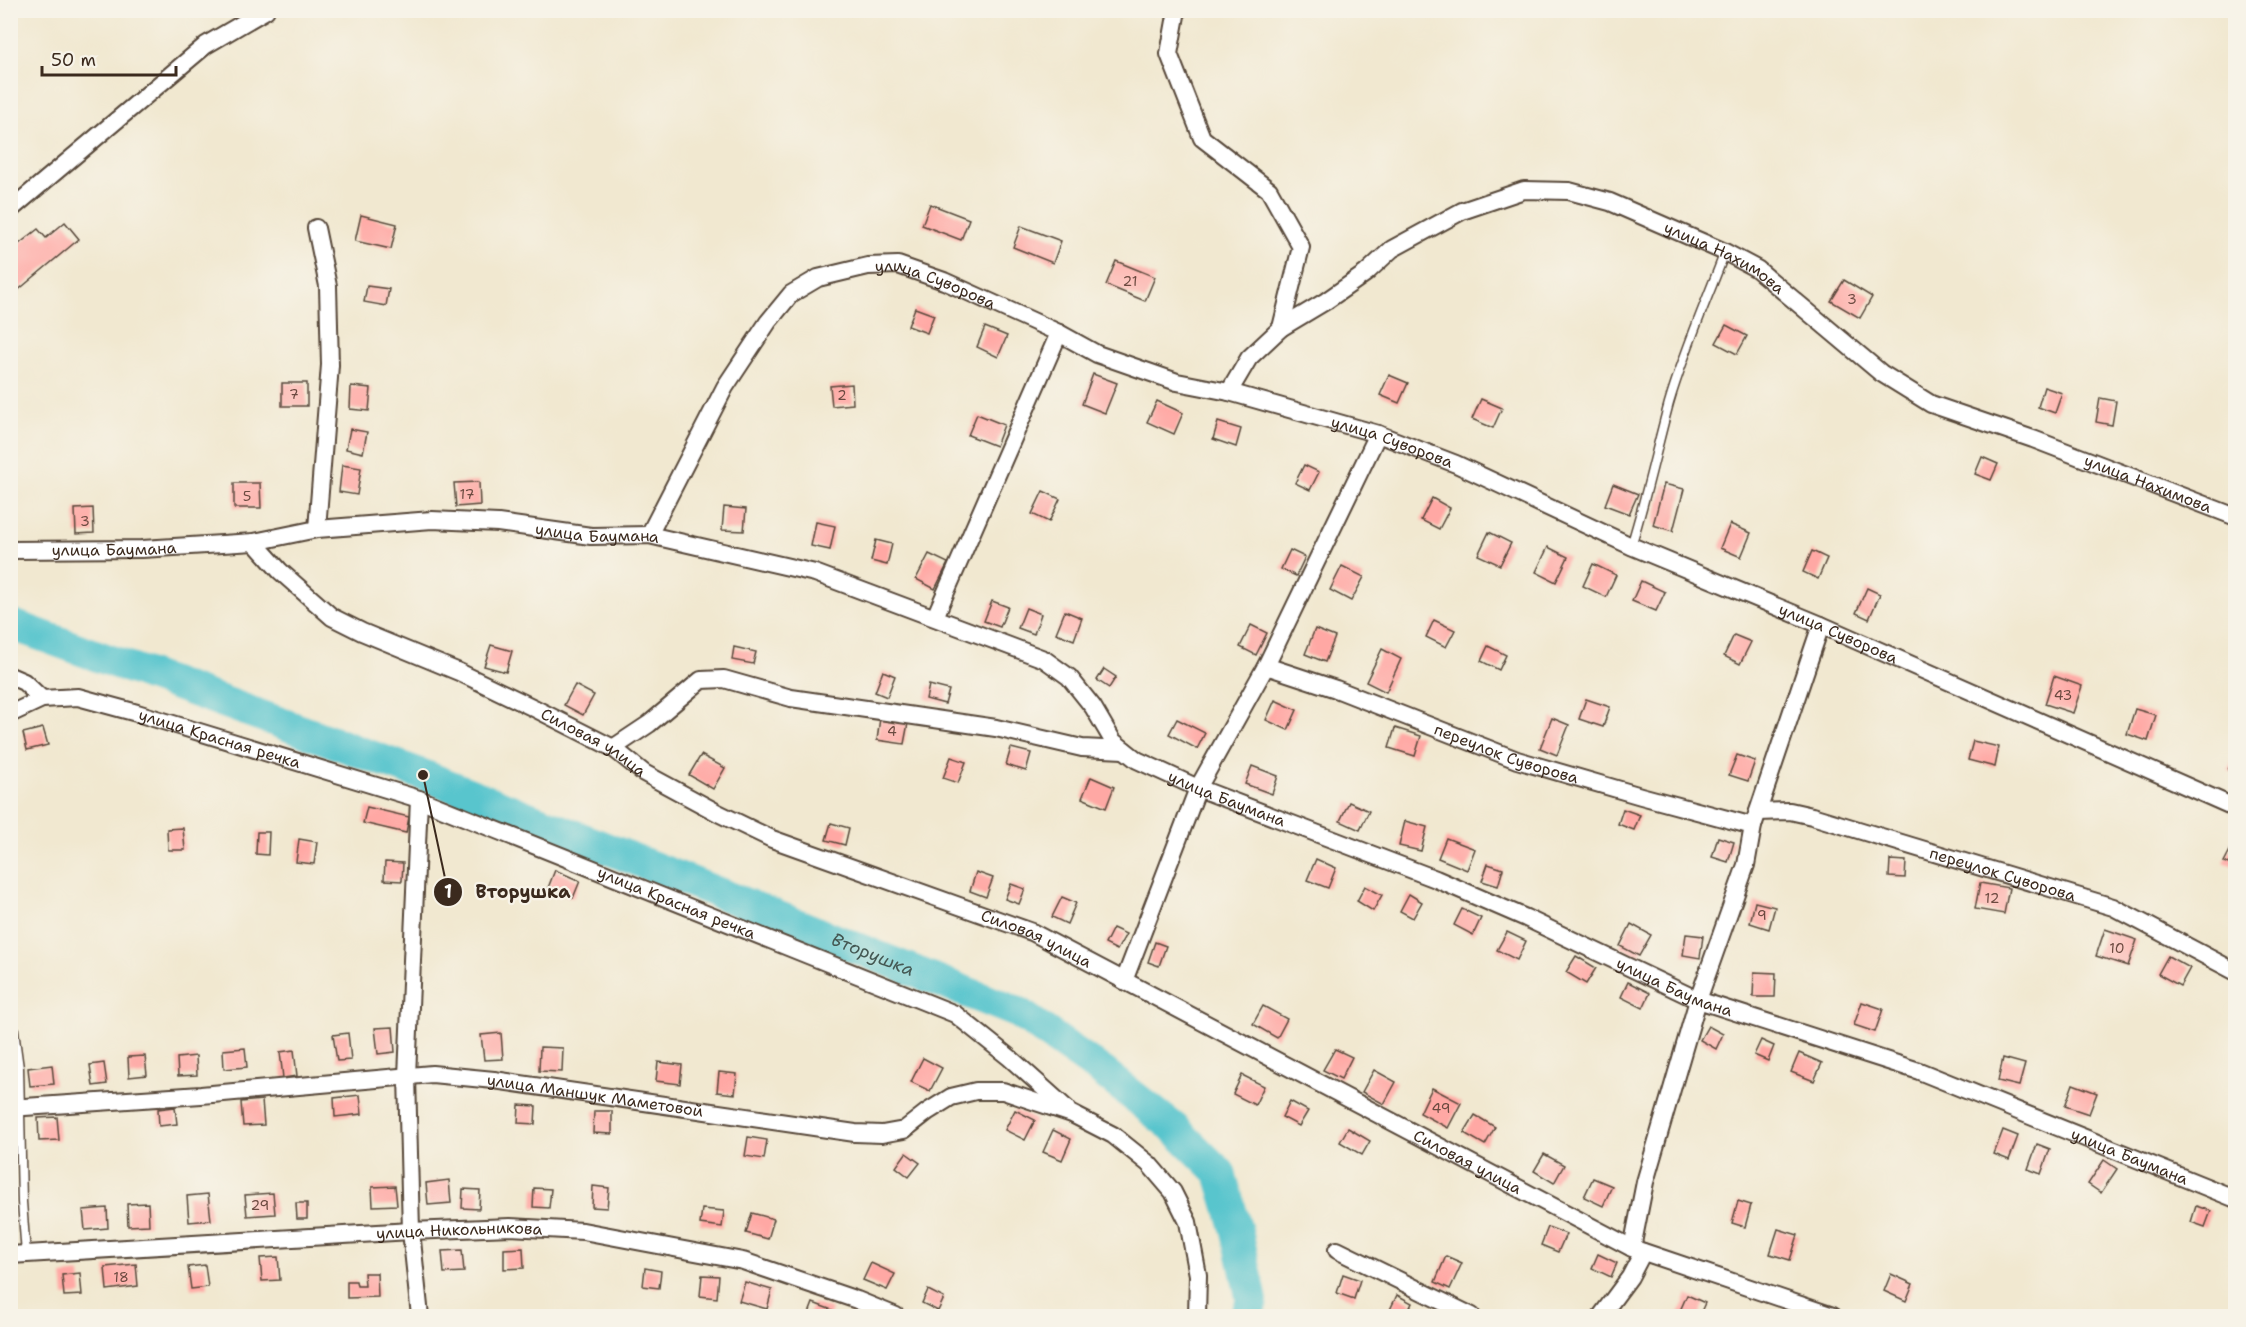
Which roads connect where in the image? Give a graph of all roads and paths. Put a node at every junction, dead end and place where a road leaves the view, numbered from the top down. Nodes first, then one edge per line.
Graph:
1 (266, 10) edge
2 (1177, 10) edge
3 (10, 210) edge
4 (316, 228) dead end
5 (1725, 252) junction
6 (1281, 328) junction
7 (1059, 333) junction
8 (1229, 392) junction
9 (1378, 434) junction
10 (2235, 517) edge
11 (317, 529) junction
12 (649, 535) junction
13 (254, 542) junction
14 (1631, 546) junction
15 (10, 550) edge
16 (935, 617) junction
17 (1821, 625) junction
18 (1266, 666) junction
19 (10, 676) edge
20 (42, 699) junction
21 (10, 714) edge
22 (613, 748) junction
23 (1124, 750) junction
24 (1198, 788) junction
25 (419, 799) junction
26 (2235, 808) edge
27 (1755, 819) junction
28 (2235, 972) edge
29 (1124, 981) junction
30 (1698, 1000) junction
31 (10, 1001) edge
32 (407, 1076) junction
33 (16, 1107) edge
34 (1072, 1114) junction
35 (2235, 1199) edge
36 (411, 1231) junction
37 (1337, 1250) dead end
38 (1638, 1250) junction
39 (18, 1255) edge
40 (420, 1317) edge
41 (896, 1317) edge
42 (1197, 1317) edge
43 (1472, 1317) edge
44 (1601, 1317) edge
45 (1833, 1317) edge

1 - 3 street
2 - 6 street
4 - 11 street
5 - 6 street, улица Нахимова
5 - 10 street, улица Нахимова
5 - 14 lane
6 - 8 street, улица Нахимова
7 - 8 street, улица Суворова
7 - 12 street, улица Суворова
7 - 16 street
8 - 9 street, улица Суворова
9 - 14 street, улица Суворова
9 - 18 street
11 - 12 street, улица Баумана
11 - 13 street, улица Баумана
12 - 16 street, улица Баумана
13 - 15 street, улица Баумана
13 - 22 street, Силовая улица
14 - 17 street, улица Суворова
16 - 23 street, улица Баумана
17 - 26 street, улица Суворова
17 - 27 street
18 - 24 street
18 - 27 street, переулок Суворова
19 - 20 street
20 - 21 street, улица Красная речка
20 - 25 street, улица Красная речка
22 - 23 street, улица Баумана
22 - 29 street, Силовая улица
23 - 24 street, улица Баумана
24 - 29 street
24 - 30 street, улица Баумана
25 - 32 street
25 - 34 street, улица Красная речка
27 - 28 street, переулок Суворова
27 - 30 street
29 - 38 street, Силовая улица
30 - 35 street, улица Баумана
30 - 38 street
31 - 33 lane
32 - 33 street, улица Маншук Маметовой
32 - 34 street, улица Маншук Маметовой
32 - 36 street
33 - 39 lane
34 - 42 street, улица Маншук Маметовой
36 - 39 street, улица Никольникова
36 - 40 street
36 - 41 street, улица Никольникова
37 - 43 street
38 - 44 street
38 - 45 street, Силовая улица

